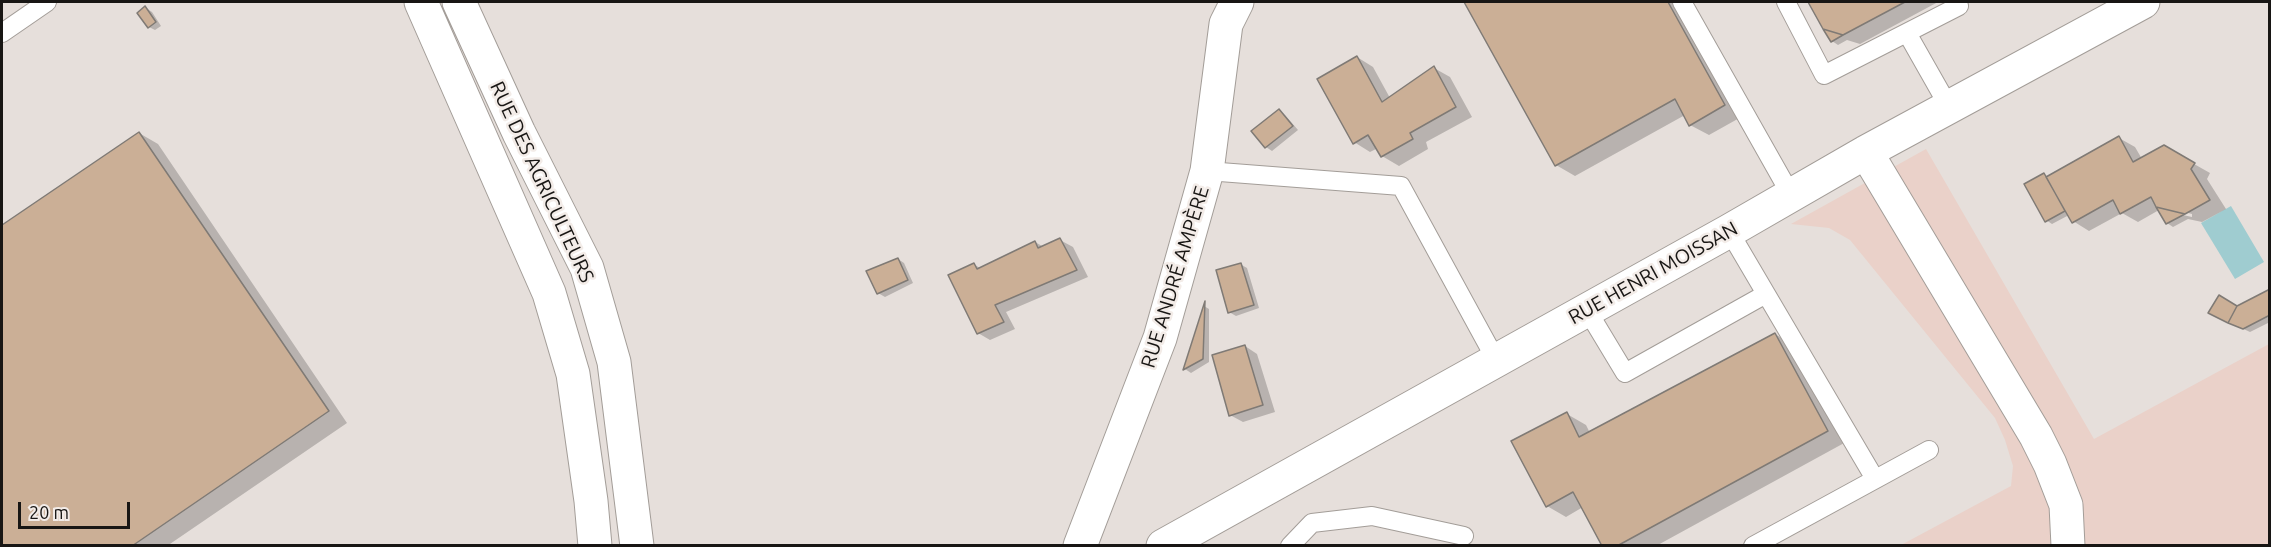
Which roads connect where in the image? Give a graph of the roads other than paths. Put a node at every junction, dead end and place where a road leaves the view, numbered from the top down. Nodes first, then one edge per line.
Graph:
1 (47, 2) edge
2 (421, 2) edge
3 (459, 2) edge
4 (1237, 2) edge
5 (1682, 2) edge
6 (1786, 2) edge
7 (2143, 2) edge
8 (1959, 6) dead end
9 (2, 33) edge
10 (1907, 33) junction
11 (1948, 107) junction
12 (1866, 152) junction
13 (1207, 171) junction
14 (1791, 195) junction
15 (1729, 231) junction
16 (1766, 294) junction
17 (1587, 310) junction
18 (1496, 360) junction
19 (1929, 450) dead end
20 (1875, 479) junction
21 (1464, 536) dead end
22 (595, 546) edge
23 (637, 546) edge
24 (1080, 546) edge
25 (1163, 546) edge
26 (1290, 546) edge
27 (1754, 546) edge
28 (2068, 546) edge

1 - 9 lane
2 - 22 street, RUE DES AGRICULTEURS
3 - 23 street, RUE DES AGRICULTEURS
4 - 13 street, RUE ANDRÉ AMPÈRE
5 - 14 lane
6 - 10 lane
7 - 11 street, RUE HENRI MOISSAN
8 - 10 lane
10 - 11 lane
11 - 12 street, RUE HENRI MOISSAN
12 - 14 street, RUE HENRI MOISSAN
12 - 28 street
13 - 18 lane
13 - 24 street, RUE ANDRÉ AMPÈRE
14 - 15 street, RUE HENRI MOISSAN
15 - 16 lane
15 - 17 street, RUE HENRI MOISSAN
16 - 17 lane
16 - 20 lane
17 - 18 street, RUE HENRI MOISSAN
18 - 25 street, RUE HENRI MOISSAN
19 - 20 lane
20 - 27 lane
21 - 26 lane

